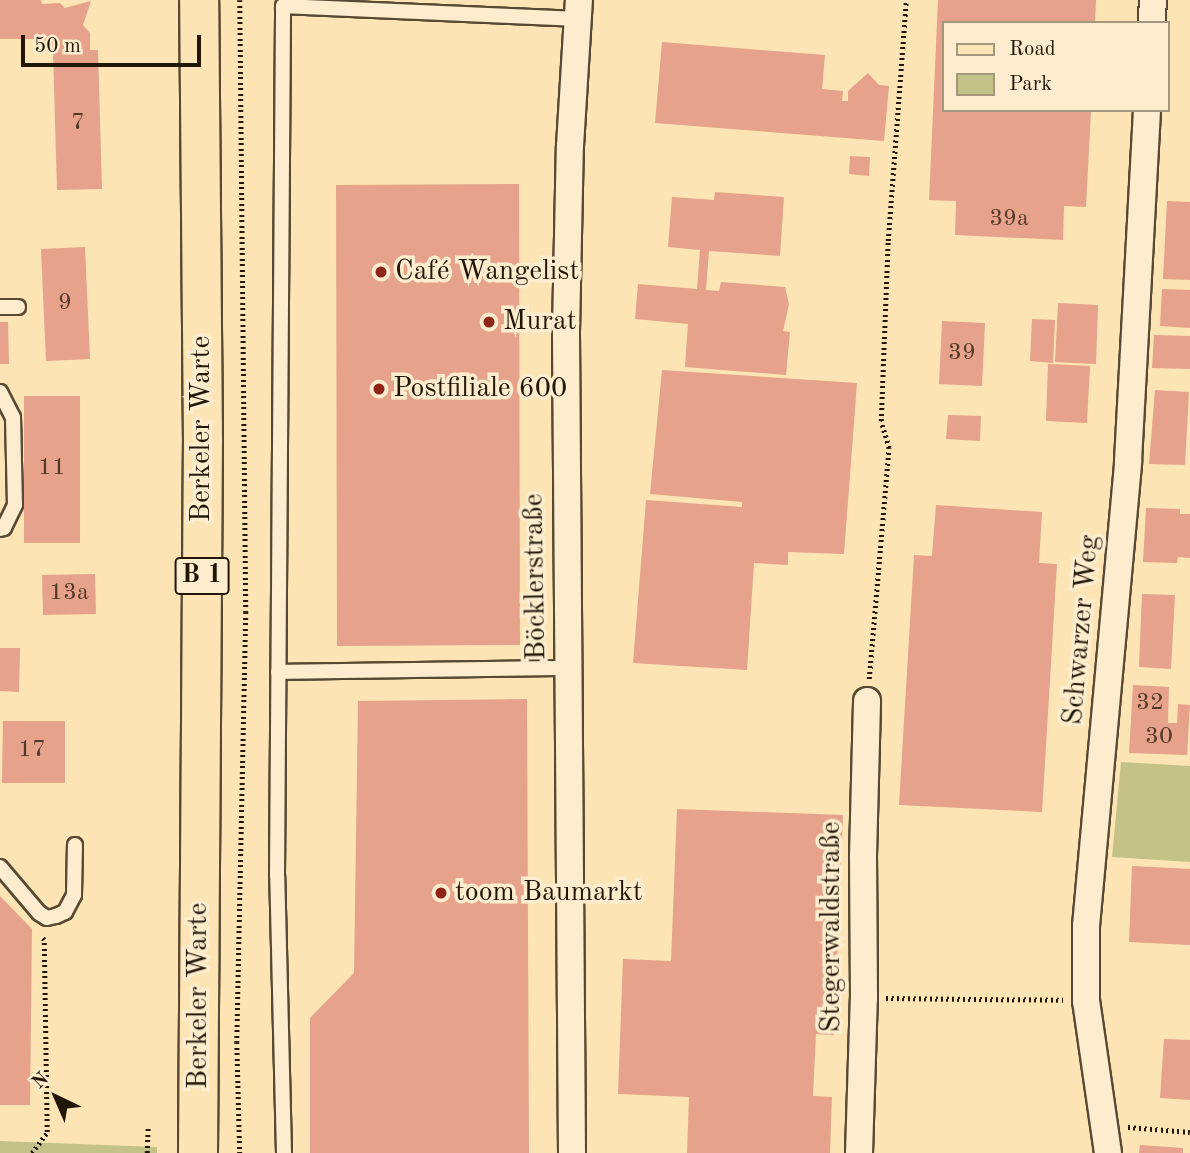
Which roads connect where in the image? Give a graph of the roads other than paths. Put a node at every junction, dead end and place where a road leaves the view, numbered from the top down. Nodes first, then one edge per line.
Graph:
1 (199, 0) edge
2 (1153, 0) edge
3 (578, 10) edge
4 (1152, 21) edge
5 (1147, 112) edge
6 (0, 307) edge
7 (19, 307) dead end
8 (0, 392) edge
9 (0, 529) edge
10 (569, 668) junction
11 (278, 672) junction
12 (867, 701) road end
13 (75, 845) dead end
14 (0, 867) edge
15 (198, 1153) edge
16 (284, 1153) edge
17 (572, 1153) edge
18 (859, 1153) edge
19 (1108, 1153) edge

1 - 15 main road, Berkeler Warte / B 1
2 - 4 street
3 - 10 street, Böcklerstraße
3 - 11 lane
5 - 19 street, Schwarzer Weg
6 - 7 lane
8 - 9 lane
10 - 11 lane
10 - 17 street, Böcklerstraße
11 - 16 lane
12 - 18 street, Stegerwaldstraße
13 - 14 lane

